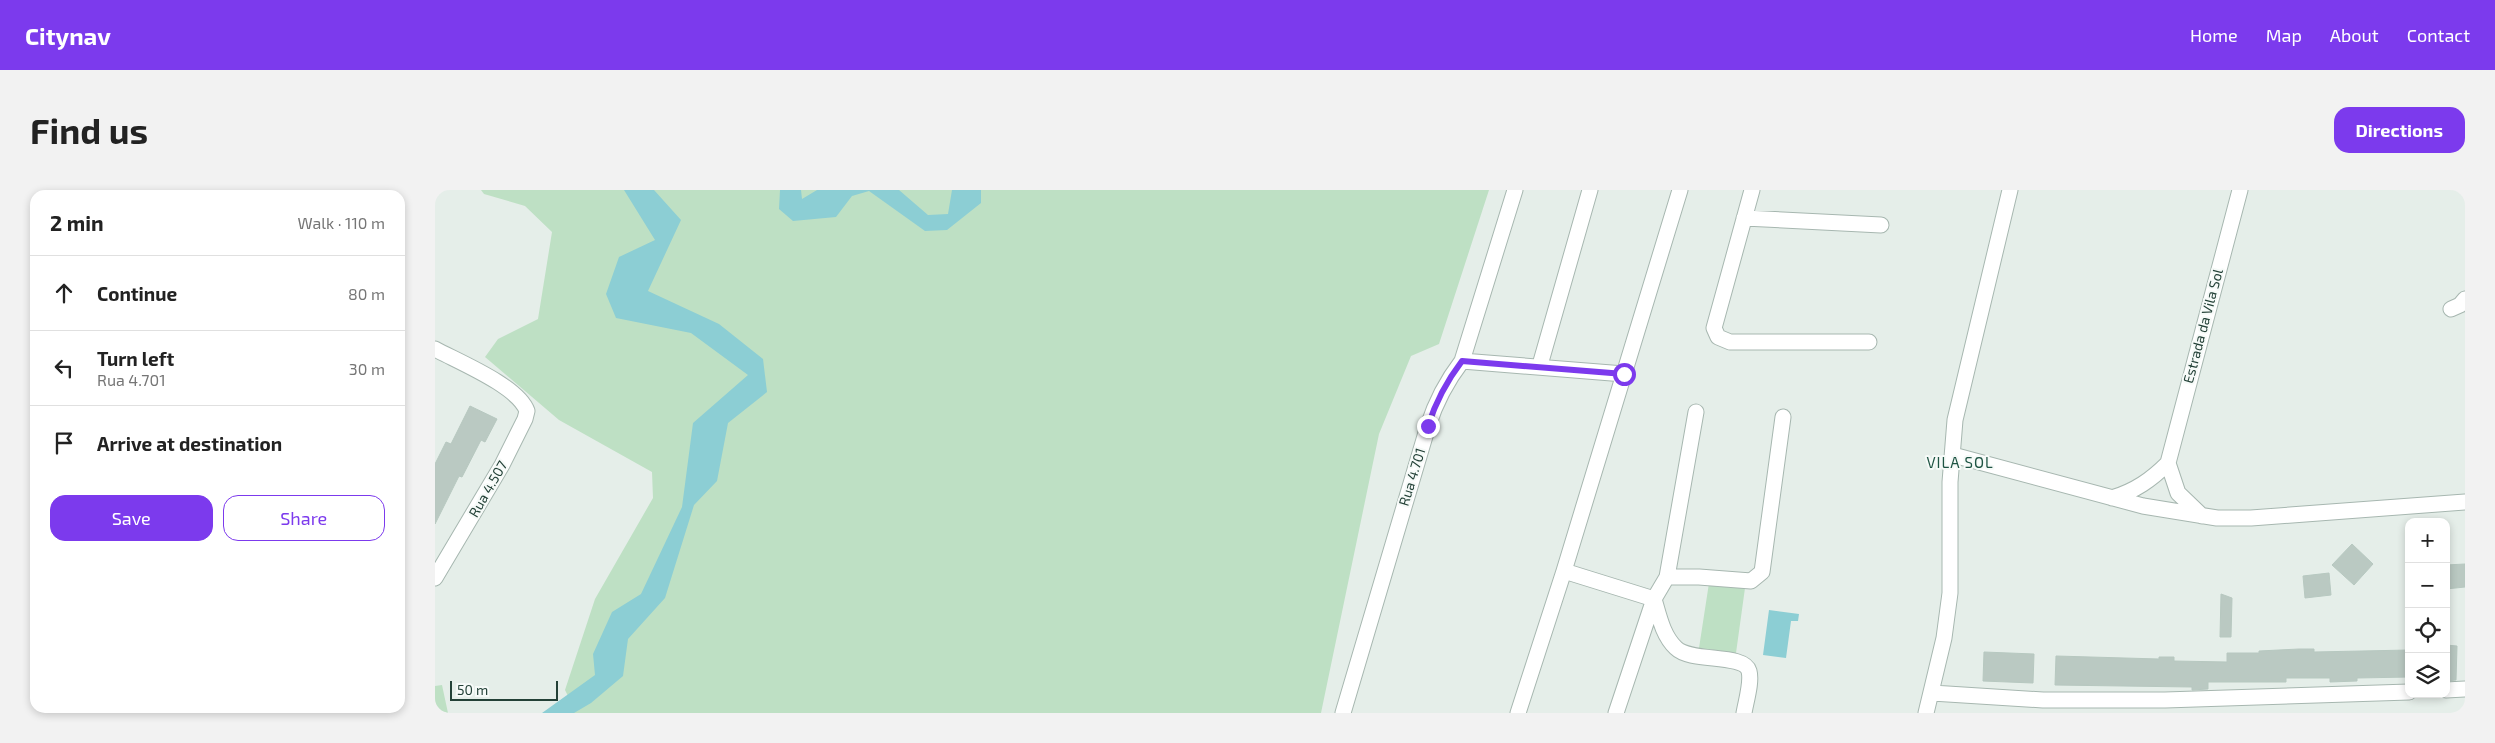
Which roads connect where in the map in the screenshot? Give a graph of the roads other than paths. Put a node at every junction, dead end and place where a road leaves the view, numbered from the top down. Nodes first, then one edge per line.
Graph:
1 (1515, 190) edge
2 (1590, 190) edge
3 (1680, 190) edge
4 (1752, 190) edge
5 (2010, 190) edge
6 (2239, 190) edge
7 (1744, 218) junction
8 (1881, 225) dead end
9 (2465, 299) edge
10 (2451, 309) dead end
11 (1869, 342) dead end
12 (435, 349) edge
13 (1462, 361) junction
14 (1540, 366) junction
15 (1624, 374) junction
16 (1696, 412) dead end
17 (1783, 417) dead end
18 (1953, 455) junction
19 (2168, 463) junction
20 (2112, 498) junction
21 (2465, 502) edge
22 (2202, 516) junction
23 (1564, 572) junction
24 (1667, 577) junction
25 (435, 578) edge
26 (1654, 599) junction
27 (2465, 689) edge
28 (2450, 690) edge
29 (2405, 692) edge
30 (1932, 693) junction
31 (1343, 713) edge
32 (1518, 713) edge
33 (1616, 713) edge
34 (1744, 713) edge
35 (1926, 713) edge

1 - 13 street, Rua 4.701
2 - 14 street
3 - 15 street
4 - 7 street
5 - 18 street
6 - 19 street, Estrada da Vila Sol
7 - 8 street
7 - 11 street
9 - 10 street
12 - 25 street, Rua 4.507
13 - 14 street
13 - 31 street, Rua 4.701
14 - 15 street
15 - 23 street
16 - 24 street
17 - 24 street
18 - 20 street
18 - 30 street
19 - 20 street
19 - 22 street
20 - 22 street
21 - 22 street
23 - 26 street
23 - 32 street
24 - 26 street
26 - 33 street
26 - 34 street
27 - 28 street
29 - 30 street
30 - 35 street

